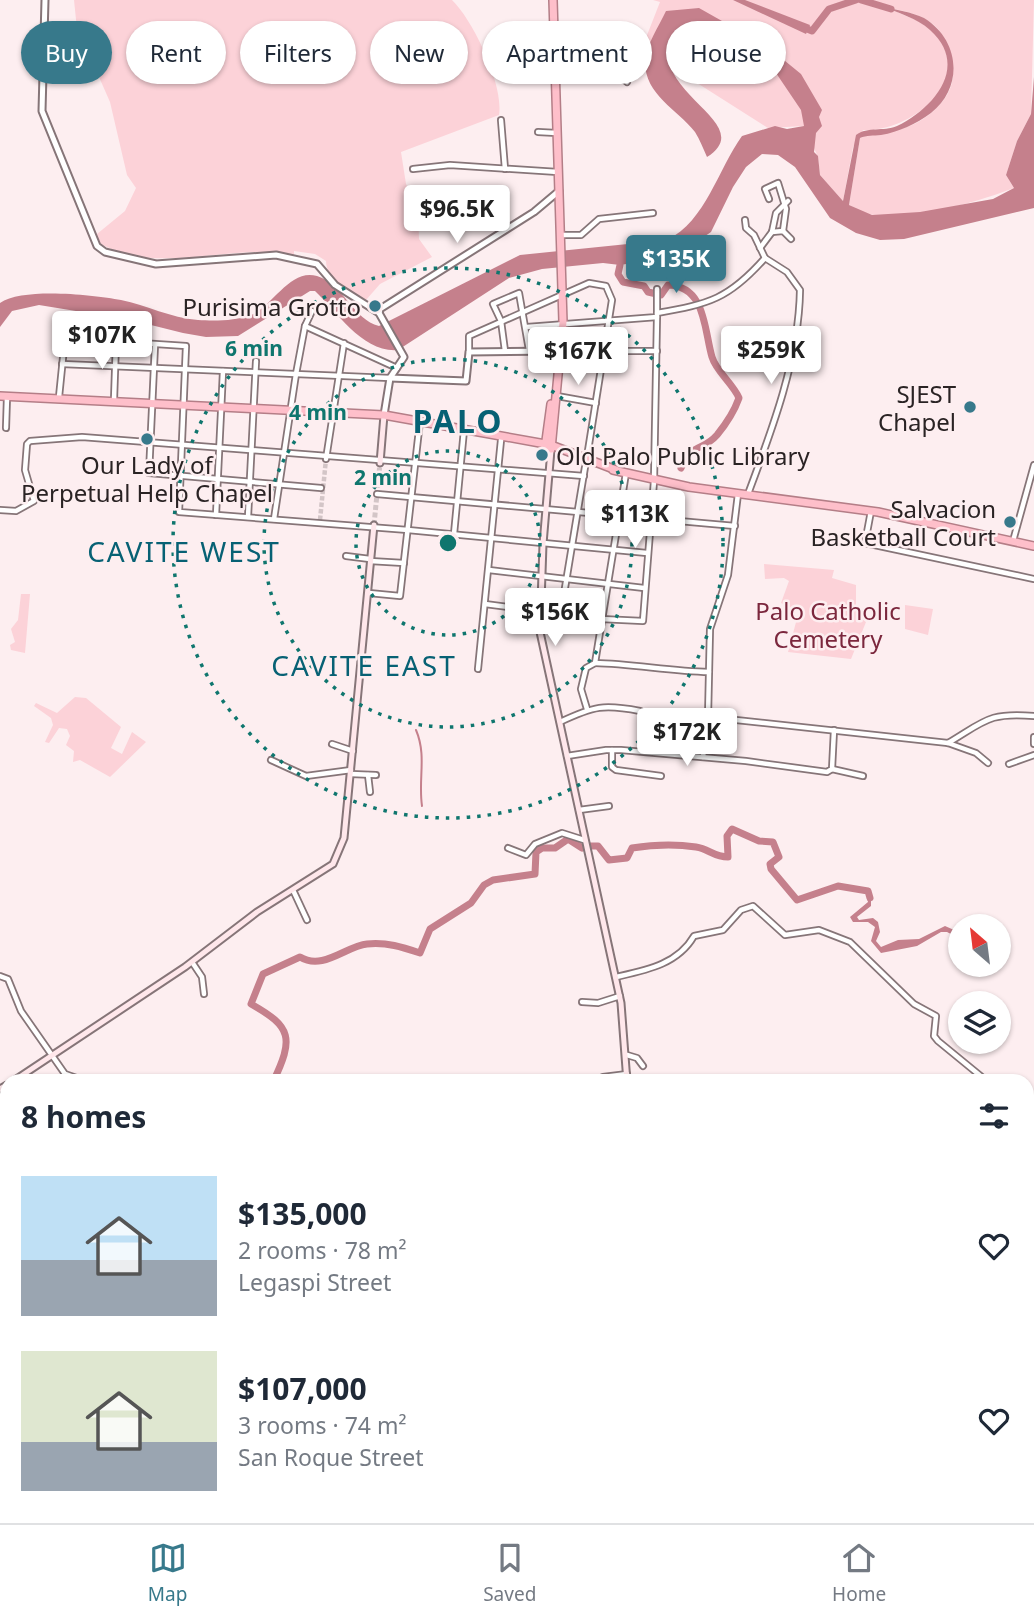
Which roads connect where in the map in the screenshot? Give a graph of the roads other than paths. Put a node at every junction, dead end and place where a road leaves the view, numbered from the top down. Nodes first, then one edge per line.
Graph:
1 (45, 0) edge
2 (553, 0) edge
3 (554, 21) edge
4 (556, 84) edge
5 (500, 120) dead end
6 (538, 132) dead end
7 (557, 133) junction
8 (413, 169) dead end
9 (505, 169) junction
10 (559, 172) junction
11 (559, 191) junction
12 (769, 199) dead end
13 (786, 203) junction
14 (653, 214) dead end
15 (745, 220) dead end
16 (783, 231) junction
17 (772, 232) junction
18 (561, 235) junction
19 (791, 239) dead end
20 (760, 248) junction
21 (765, 258) junction
22 (657, 289) dead end
23 (563, 295) junction
24 (312, 311) dead end
25 (524, 311) junction
26 (379, 313) junction
27 (657, 315) junction
28 (59, 319) dead end
29 (609, 319) junction
30 (501, 321) junction
31 (563, 322) junction
32 (305, 326) junction
33 (527, 327) junction
34 (65, 338) junction
35 (116, 342) junction
36 (344, 342) junction
37 (155, 345) junction
38 (529, 350) junction
39 (505, 351) junction
40 (560, 351) junction
41 (657, 351) junction
42 (469, 352) junction
43 (602, 352) junction
44 (256, 360) dead end
45 (62, 364) junction
46 (115, 366) junction
47 (154, 368) junction
48 (397, 368) junction
49 (184, 369) junction
50 (222, 371) junction
51 (256, 373) junction
52 (296, 374) junction
53 (338, 377) junction
54 (390, 378) junction
55 (4, 396) edge
56 (557, 396) junction
57 (59, 397) junction
58 (114, 400) junction
59 (152, 403) junction
60 (184, 403) junction
61 (596, 403) junction
62 (221, 405) junction
63 (253, 407) junction
64 (290, 409) junction
65 (333, 411) junction
66 (384, 415) junction
67 (419, 421) junction
68 (6, 428) dead end
69 (464, 430) junction
70 (501, 440) junction
71 (150, 442) junction
72 (182, 444) junction
73 (220, 446) junction
74 (548, 447) junction
75 (251, 449) junction
76 (283, 452) junction
77 (326, 457) junction
78 (587, 459) junction
79 (380, 461) junction
80 (415, 461) junction
81 (1034, 465) edge
82 (460, 466) junction
83 (498, 469) junction
84 (549, 473) junction
85 (626, 473) junction
86 (180, 476) junction
87 (584, 476) junction
88 (218, 479) junction
89 (250, 481) junction
90 (654, 481) junction
91 (279, 484) junction
92 (321, 488) dead end
93 (377, 494) dead end
94 (738, 494) junction
95 (748, 495) junction
96 (412, 497) junction
97 (457, 500) junction
98 (495, 504) junction
99 (545, 508) junction
100 (0, 510) edge
101 (578, 510) junction
102 (871, 511) junction
103 (216, 515) junction
104 (617, 515) junction
105 (248, 517) junction
106 (650, 518) junction
107 (274, 519) junction
108 (374, 526) junction
109 (735, 526) junction
110 (408, 530) junction
111 (454, 534) junction
112 (491, 539) junction
113 (1013, 541) junction
114 (543, 544) junction
115 (572, 546) junction
116 (1034, 546) edge
117 (611, 550) junction
118 (647, 553) junction
119 (346, 556) dead end
120 (370, 560) junction
121 (404, 563) junction
122 (488, 570) junction
123 (541, 576) junction
124 (1034, 579) edge
125 (567, 580) junction
126 (606, 583) junction
127 (644, 588) junction
128 (369, 593) junction
129 (485, 604) junction
130 (540, 610) junction
131 (561, 612) junction
132 (601, 619) junction
133 (595, 663) junction
134 (478, 668) dead end
135 (709, 672) junction
136 (587, 709) junction
137 (640, 711) dead end
138 (1034, 716) edge
139 (708, 717) junction
140 (560, 722) junction
141 (834, 730) junction
142 (1034, 737) edge
143 (948, 743) junction
144 (332, 744) dead end
145 (1034, 744) edge
146 (612, 750) junction
147 (353, 751) junction
148 (1034, 755) edge
149 (566, 756) junction
150 (703, 757) junction
151 (271, 760) dead end
152 (988, 763) dead end
153 (1009, 764) dead end
154 (832, 769) junction
155 (351, 772) junction
156 (368, 775) junction
157 (376, 775) dead end
158 (661, 776) dead end
159 (863, 776) dead end
160 (370, 792) dead end
161 (609, 806) dead end
162 (578, 810) junction
163 (585, 843) junction
164 (508, 848) dead end
165 (293, 890) junction
166 (307, 920) dead end
167 (192, 962) junction
168 (0, 976) edge
169 (616, 977) junction
170 (204, 994) dead end
171 (620, 996) junction
172 (582, 1002) dead end
173 (51, 1055) junction
174 (627, 1055) junction
175 (643, 1066) dead end
176 (24, 1074) edge
177 (65, 1074) edge
178 (627, 1074) edge
179 (978, 1074) edge

1 - 26 street
2 - 3 highway
4 - 7 highway
5 - 9 street
6 - 7 street
7 - 10 highway
8 - 9 street
9 - 10 street
10 - 11 highway
11 - 18 highway
11 - 26 street
12 - 13 street
13 - 16 street
13 - 17 street
14 - 18 street
15 - 20 street
16 - 17 street
16 - 19 street
17 - 20 street
18 - 23 highway
20 - 21 street
21 - 27 street
21 - 95 street
22 - 27 street
23 - 25 street
23 - 29 street
23 - 31 highway
24 - 32 street
25 - 30 street
25 - 30 street
25 - 33 street
26 - 48 street
27 - 29 street
27 - 41 street
28 - 34 street
29 - 31 street
29 - 43 street
30 - 39 street
30 - 42 street
31 - 33 street
31 - 40 highway
32 - 36 street
32 - 52 street
33 - 38 street
34 - 35 street
34 - 45 street
35 - 37 street
35 - 46 street
36 - 48 street
36 - 53 street
37 - 47 street
37 - 49 street
38 - 39 street
38 - 40 street
39 - 42 street
40 - 43 street
40 - 56 highway
40 - 74 highway
41 - 43 street
41 - 90 street
42 - 54 street
43 - 61 street
44 - 51 street
45 - 46 street
45 - 57 street
46 - 47 street
46 - 58 street
47 - 49 street
47 - 59 street
48 - 54 street
49 - 50 street
49 - 60 street
50 - 51 street
50 - 62 street
51 - 52 street
51 - 63 street
52 - 53 street
52 - 64 street
53 - 54 street
53 - 65 street
54 - 66 street
55 - 57 highway
55 - 68 street
56 - 61 street
56 - 74 highway
57 - 58 highway
58 - 59 highway
59 - 60 highway
59 - 71 street
60 - 62 highway
60 - 72 street
61 - 78 street
62 - 63 highway
62 - 73 street
63 - 64 highway
63 - 75 street
64 - 65 highway
64 - 76 street
65 - 66 highway
65 - 77 street
66 - 67 highway
66 - 79 main road
67 - 69 highway
67 - 80 street
69 - 70 highway
69 - 74 highway
69 - 82 street
70 - 74 highway
70 - 83 street
71 - 72 street
71 - 86 street
71 - 100 street
72 - 73 street
72 - 86 street
73 - 75 street
73 - 88 street
74 - 78 highway
74 - 84 main road
75 - 76 street
75 - 89 street
76 - 77 street
76 - 91 street
77 - 79 street
78 - 85 highway
78 - 87 street
79 - 80 street
80 - 82 street
80 - 96 street
81 - 113 street
82 - 83 street
82 - 97 street
83 - 84 street
83 - 98 street
84 - 87 street
84 - 99 main road
85 - 90 highway
85 - 104 street
86 - 88 street
86 - 103 street
87 - 101 street
88 - 89 street
88 - 103 street
89 - 91 street
89 - 105 street
90 - 94 highway
90 - 106 street
91 - 92 street
91 - 107 street
93 - 96 street
94 - 95 highway
94 - 109 street
95 - 102 highway
96 - 97 street
96 - 110 street
97 - 98 street
97 - 111 street
98 - 99 street
98 - 112 street
99 - 101 street
99 - 114 main road
101 - 104 street
101 - 115 street
102 - 113 highway
102 - 124 street
103 - 105 street
104 - 106 street
104 - 117 street
105 - 107 street
106 - 109 street
106 - 118 street
107 - 108 street
108 - 110 street
108 - 120 main road
109 - 135 street
110 - 111 street
110 - 121 street
111 - 112 street
112 - 114 street
112 - 122 street
113 - 116 highway
114 - 115 street
114 - 123 main road
115 - 117 street
115 - 125 street
117 - 118 street
117 - 126 street
118 - 127 street
119 - 120 street
120 - 121 street
120 - 128 main road
121 - 128 street
122 - 123 street
122 - 129 street
123 - 125 street
123 - 130 main road
125 - 126 street
125 - 131 street
126 - 127 street
126 - 132 street
127 - 132 street
128 - 147 main road
129 - 130 street
129 - 134 street
130 - 131 street
130 - 140 main road
131 - 132 street
132 - 133 street
133 - 135 street
133 - 136 street
135 - 139 street
136 - 137 street
136 - 140 street
138 - 143 street
139 - 141 street
139 - 150 street
140 - 149 main road
141 - 143 street
141 - 154 street
142 - 145 street
143 - 152 street
144 - 147 street
146 - 149 street
146 - 150 street
146 - 158 street
147 - 155 main road
148 - 153 street
149 - 162 main road
150 - 154 street
151 - 155 street
154 - 159 street
155 - 156 street
155 - 165 main road
156 - 157 street
156 - 160 street
161 - 162 street
162 - 163 main road
163 - 164 street
163 - 169 main road
165 - 166 street
165 - 167 main road
167 - 170 street
167 - 173 main road
168 - 173 street
169 - 171 main road
169 - 179 street
171 - 172 street
171 - 174 main road
173 - 176 main road
173 - 177 street
174 - 175 street
174 - 178 main road

